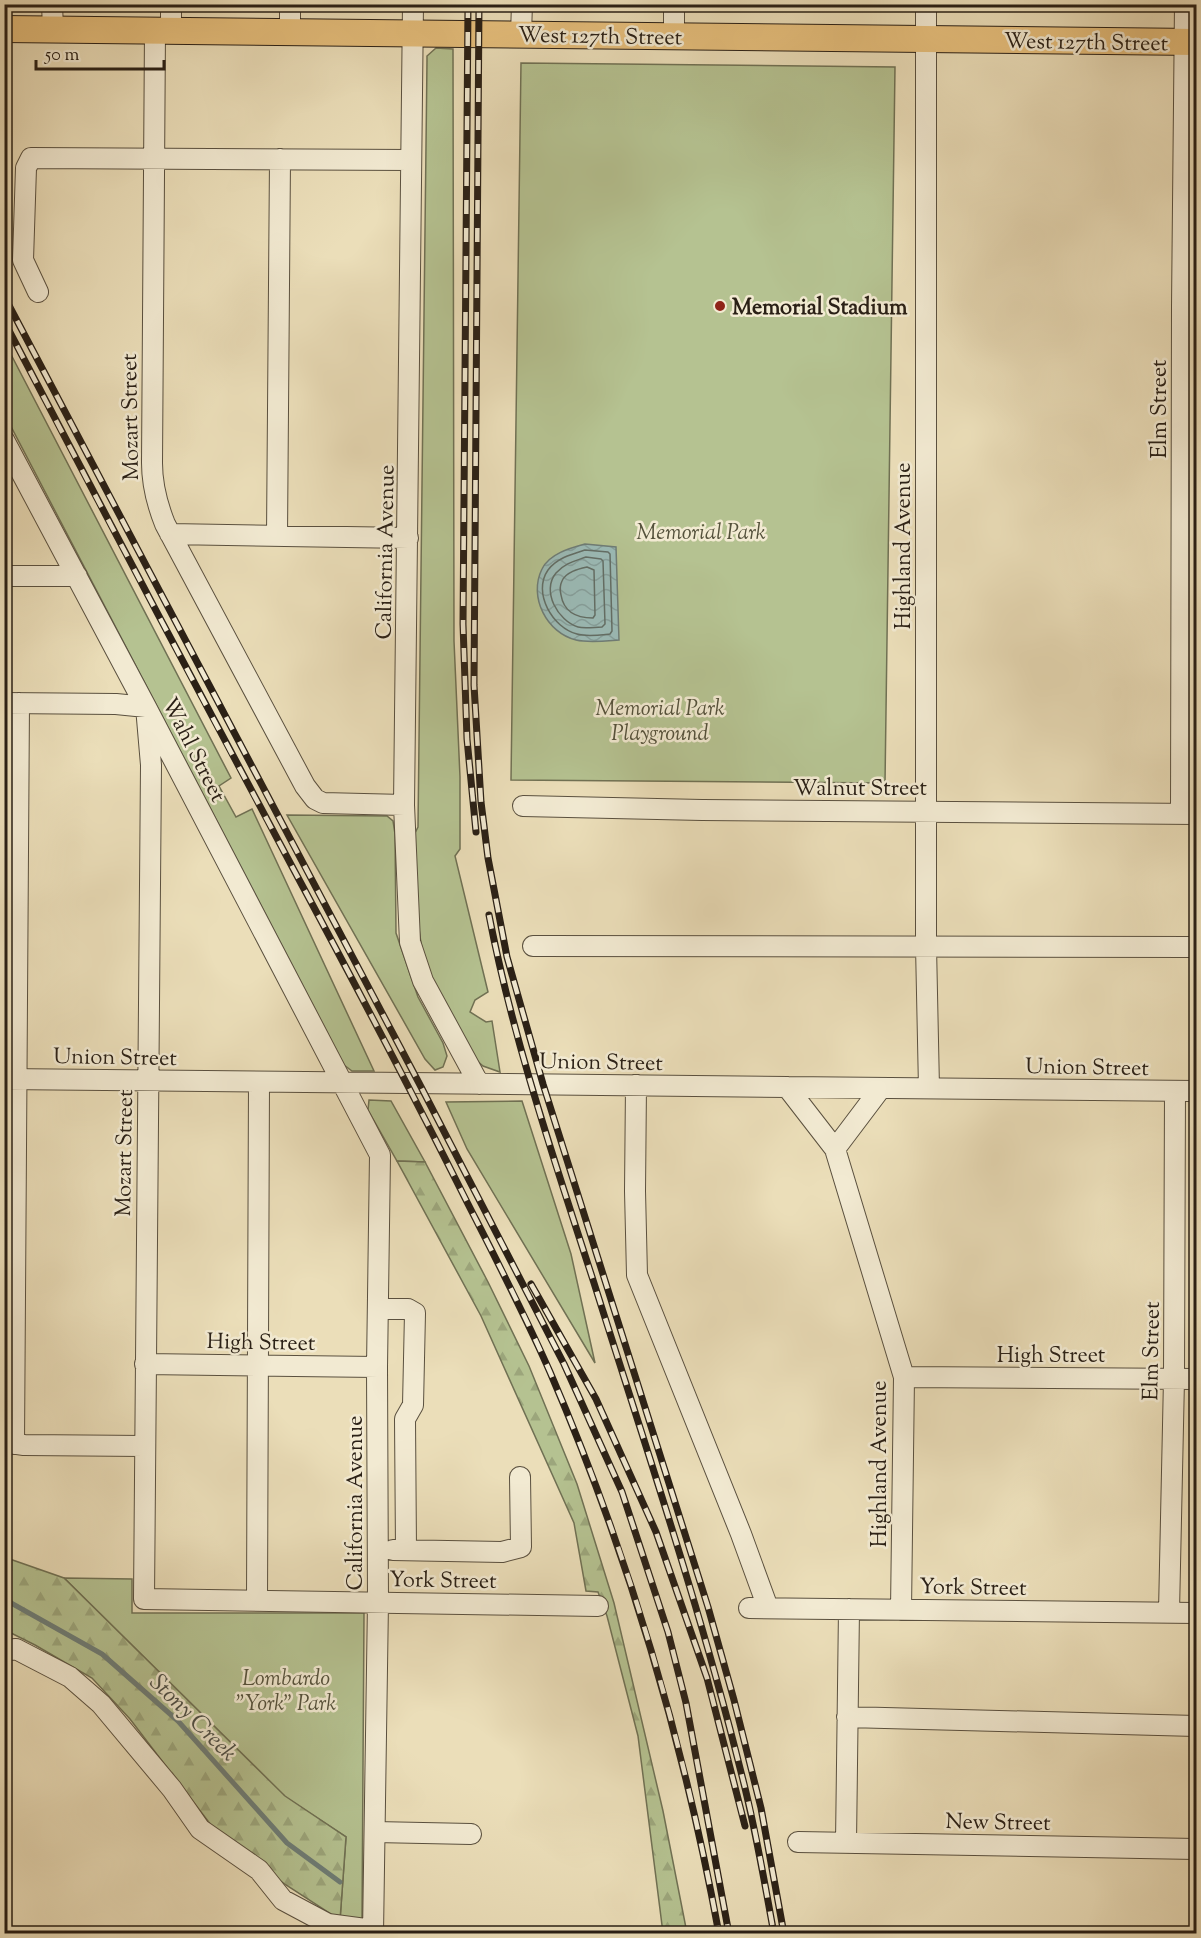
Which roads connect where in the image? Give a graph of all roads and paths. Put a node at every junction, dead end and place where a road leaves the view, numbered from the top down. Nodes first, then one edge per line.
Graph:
1 (171, 4) edge
2 (290, 4) edge
3 (412, 4) edge
4 (522, 4) edge
5 (674, 4) edge
6 (926, 4) edge
7 (1185, 4) edge
8 (52, 17) edge
9 (4, 28) edge
10 (163, 30) junction
11 (290, 32) junction
12 (412, 33) junction
13 (521, 34) junction
14 (674, 36) junction
15 (926, 39) junction
16 (1191, 42) edge
17 (154, 159) junction
18 (280, 159) junction
19 (411, 160) junction
20 (38, 292) dead end
21 (1189, 306) edge
22 (4, 440) edge
23 (170, 534) junction
24 (277, 536) junction
25 (408, 538) junction
26 (4, 576) edge
27 (77, 576) junction
28 (12, 703) edge
29 (146, 707) junction
30 (404, 805) junction
31 (523, 806) dead end
32 (926, 812) junction
33 (1189, 814) edge
34 (533, 946) dead end
35 (926, 946) junction
36 (1197, 946) edge
37 (10, 1079) edge
38 (148, 1080) junction
39 (259, 1082) junction
40 (341, 1082) junction
41 (479, 1084) junction
42 (636, 1085) junction
43 (788, 1087) junction
44 (881, 1088) junction
45 (929, 1088) junction
46 (1175, 1091) junction
47 (1197, 1091) edge
48 (10, 1143) edge
49 (835, 1149) junction
50 (10, 1287) edge
51 (378, 1309) junction
52 (145, 1364) junction
53 (258, 1365) junction
54 (377, 1366) junction
55 (904, 1377) junction
56 (1174, 1379) junction
57 (1197, 1379) edge
58 (405, 1419) junction
59 (377, 1420) junction
60 (9, 1443) edge
61 (144, 1446) junction
62 (520, 1477) dead end
63 (378, 1550) junction
64 (406, 1550) junction
65 (144, 1599) joint
66 (257, 1600) junction
67 (378, 1602) junction
68 (598, 1606) dead end
69 (849, 1609) junction
70 (902, 1610) junction
71 (1169, 1612) junction
72 (1197, 1612) edge
73 (4, 1650) edge
74 (847, 1717) junction
75 (1197, 1726) edge
76 (375, 1832) junction
77 (471, 1834) dead end
78 (798, 1842) dead end
79 (846, 1843) junction
80 (1197, 1849) edge
81 (373, 1932) edge

1 - 10 street, Mozart Street
2 - 11 street
3 - 12 street, California Avenue
4 - 13 street
5 - 14 street
6 - 15 street, Highland Avenue
7 - 16 street, Elm Street
8 - 9 main road, West 127th Street
8 - 10 main road, West 127th Street
10 - 11 main road, West 127th Street
10 - 17 street, Mozart Street
11 - 12 main road, West 127th Street
12 - 13 main road, West 127th Street
12 - 19 street, California Avenue
13 - 14 main road, West 127th Street
14 - 15 main road, West 127th Street
15 - 16 main road, West 127th Street
15 - 32 street, Highland Avenue
16 - 21 street, Elm Street
17 - 18 street
17 - 20 street
17 - 23 street, Mozart Street
18 - 19 street
18 - 24 street
19 - 25 street, California Avenue
21 - 33 street, Elm Street
22 - 27 street, Wahl Street
23 - 24 street
23 - 30 street, Mozart Street
24 - 25 street
25 - 30 street, California Avenue
26 - 27 street
27 - 29 street, Wahl Street
28 - 29 street
28 - 37 street
29 - 38 street, Mozart Street
29 - 40 street, Wahl Street
30 - 41 street, California Avenue
31 - 32 street, Walnut Street
32 - 33 street, Walnut Street
32 - 35 street, Highland Avenue
34 - 35 street
35 - 36 street
35 - 45 street, Highland Avenue
37 - 38 street, Union Street
37 - 48 street
38 - 39 street, Union Street
38 - 52 street, Mozart Street
39 - 40 street, Union Street
39 - 53 street
40 - 41 street, Union Street
40 - 51 street, California Avenue
41 - 42 street, Union Street
42 - 43 street, Union Street
42 - 69 street, York Street
43 - 44 street, Union Street
43 - 49 street, Highland Avenue
44 - 45 street, Union Street
44 - 49 street
45 - 46 street, Union Street
46 - 47 street, Union Street
46 - 56 street, Elm Street
48 - 50 street
49 - 55 street, Highland Avenue
50 - 60 street
51 - 54 street, California Avenue
51 - 58 street
52 - 53 street, High Street
52 - 61 street, Mozart Street
53 - 54 street, High Street
53 - 66 street
54 - 59 street, California Avenue
55 - 56 street, High Street
55 - 70 street, Highland Avenue
56 - 57 street, High Street
56 - 71 street, Elm Street
58 - 59 street
58 - 64 street
59 - 63 street, California Avenue
60 - 61 street
61 - 65 street, Mozart Street
62 - 64 street
63 - 64 street
63 - 67 street, California Avenue
65 - 66 street, York Street
66 - 67 street, York Street
67 - 68 street, York Street
67 - 76 street, California Avenue
69 - 70 street, York Street
69 - 74 street
70 - 71 street, York Street
71 - 72 street, York Street
73 - 81 street
74 - 75 street
74 - 79 street
76 - 77 street
76 - 81 street, California Avenue
78 - 79 street, New Street
79 - 80 street, New Street

